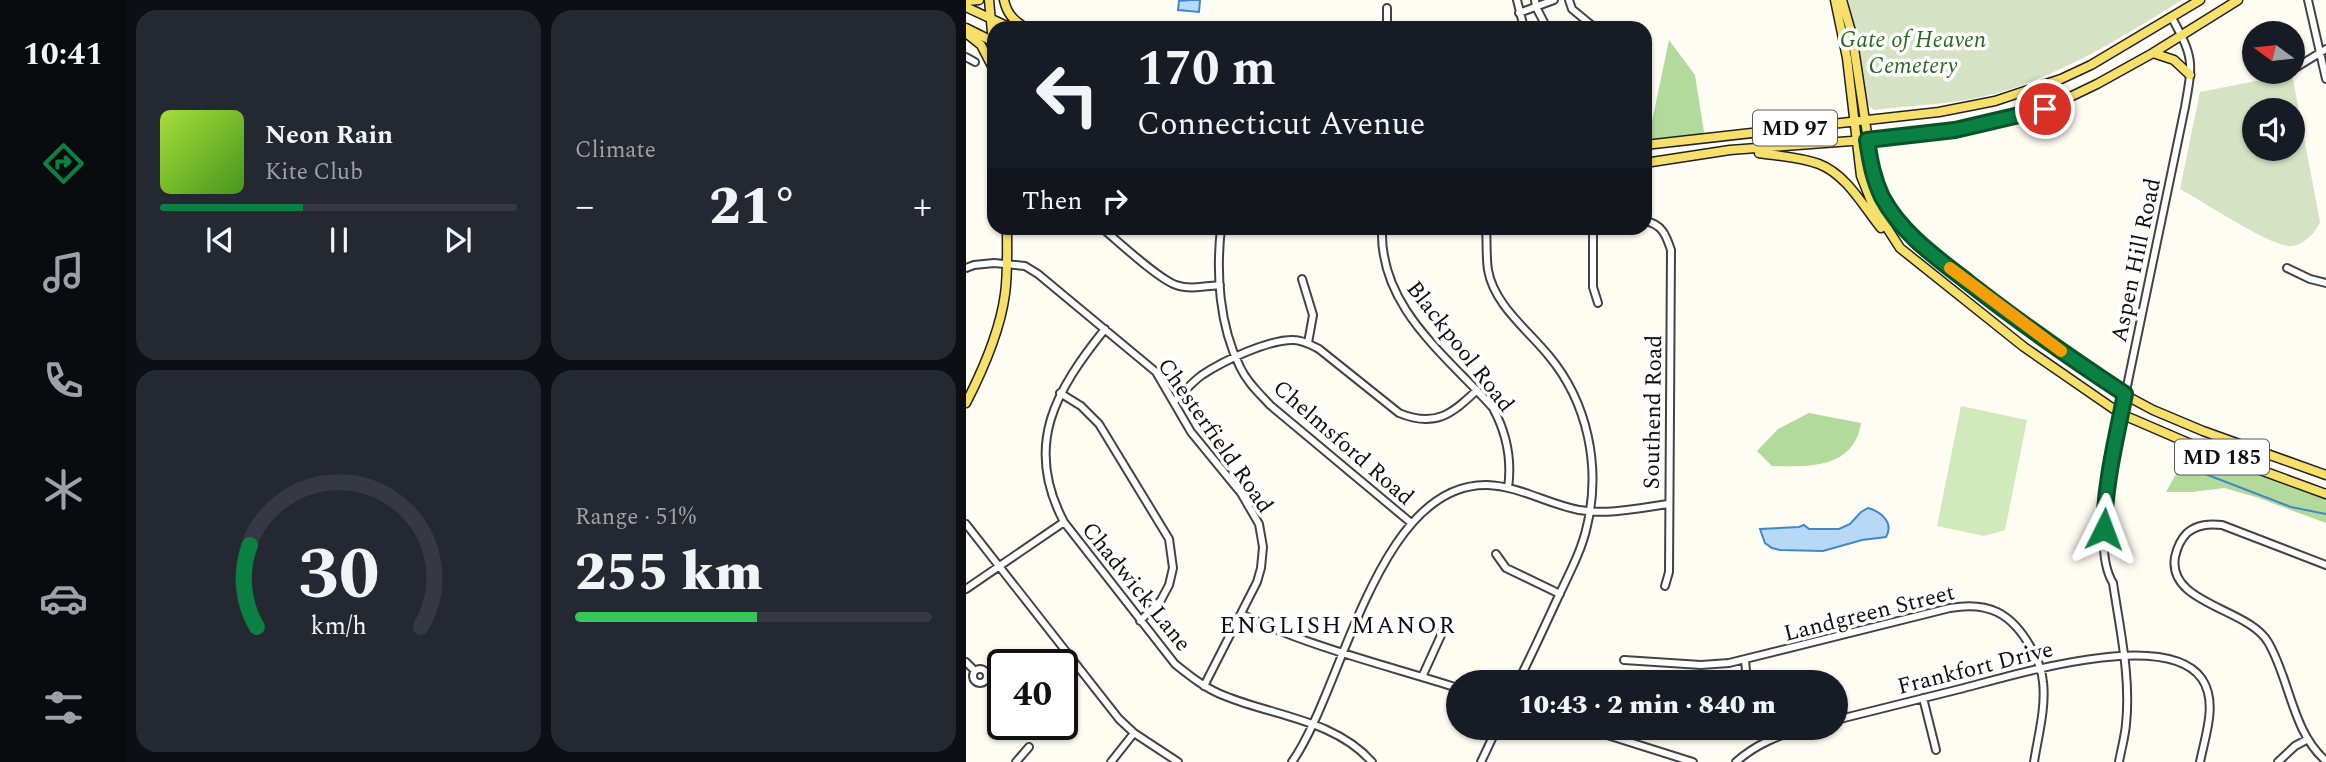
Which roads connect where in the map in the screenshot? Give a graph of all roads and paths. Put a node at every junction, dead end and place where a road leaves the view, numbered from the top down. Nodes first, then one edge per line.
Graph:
1 (979, 0) edge
2 (989, 0) edge
3 (1002, 0) edge
4 (1517, 0) edge
5 (1554, 0) edge
6 (1569, 0) edge
7 (1835, 0) edge
8 (1842, 0) edge
9 (2200, 0) edge
10 (2238, 0) edge
11 (2308, 0) edge
12 (966, 2) edge
13 (1535, 4) edge
14 (966, 7) edge
15 (1387, 8) dead end
16 (1519, 13) junction
17 (2172, 18) junction
18 (991, 19) junction
19 (994, 21) edge
20 (1001, 21) edge
21 (1015, 21) edge
22 (1387, 21) edge
23 (1522, 21) edge
24 (1544, 21) edge
25 (1587, 21) edge
26 (966, 31) edge
27 (2182, 36) junction
28 (987, 40) edge
29 (2323, 51) edge
30 (2153, 53) junction
31 (966, 57) edge
32 (987, 57) edge
33 (975, 62) dead end
34 (2305, 62) edge
35 (2190, 75) junction
36 (2326, 79) edge
37 (1866, 120) junction
38 (1855, 121) junction
39 (1867, 140) junction
40 (1855, 141) junction
41 (1652, 144) edge
42 (1742, 150) junction
43 (1652, 162) edge
44 (1652, 222) edge
45 (1007, 235) edge
46 (1110, 235) edge
47 (1221, 235) edge
48 (1382, 235) edge
49 (1486, 235) edge
50 (1593, 235) edge
51 (1900, 248) junction
52 (1007, 263) junction
53 (966, 268) edge
54 (2287, 268) dead end
55 (1302, 279) dead end
56 (2326, 283) edge
57 (1220, 285) junction
58 (1598, 303) dead end
59 (1105, 329) junction
60 (1308, 343) junction
61 (1236, 357) junction
62 (1477, 390) junction
63 (1060, 393) junction
64 (2125, 394) junction
65 (1174, 402) junction
66 (966, 403) edge
67 (2121, 414) junction
68 (2326, 475) edge
69 (1508, 488) junction
70 (2326, 494) edge
71 (1668, 504) junction
72 (1590, 512) junction
73 (1064, 522) junction
74 (1410, 523) junction
75 (966, 524) edge
76 (1496, 554) dead end
77 (2326, 565) edge
78 (999, 566) junction
79 (1665, 586) dead end
80 (966, 589) edge
81 (1560, 594) junction
82 (1241, 614) junction
83 (1448, 620) dead end
84 (1140, 621) junction
85 (1343, 653) junction
86 (2124, 656) junction
87 (1624, 660) dead end
88 (1745, 660) junction
89 (966, 662) edge
90 (2041, 668) junction
91 (1524, 670) edge
92 (1746, 670) edge
93 (975, 671) dead end
94 (1422, 677) junction
95 (1446, 684) edge
96 (1205, 686) junction
97 (1923, 698) junction
98 (1848, 717) edge
99 (1313, 725) junction
100 (1134, 733) junction
101 (2308, 739) junction
102 (1491, 740) edge
103 (1623, 740) edge
104 (1768, 740) edge
105 (1029, 747) dead end
106 (1936, 750) dead end
107 (2326, 761) edge
108 (1016, 762) edge
109 (1111, 762) edge
110 (1178, 762) edge
111 (1292, 762) edge
112 (1372, 762) edge
113 (1481, 762) edge
114 (1693, 762) edge
115 (1736, 762) edge
116 (2034, 762) edge
117 (2119, 762) edge
118 (2200, 762) edge
119 (2278, 762) edge

1 - 12 main road
2 - 18 main road
3 - 20 main road
3 - 21 main road
4 - 16 street
5 - 13 street
6 - 25 street
7 - 38 main road
8 - 37 main road
9 - 17 main road, MD 97
10 - 27 main road, MD 97
11 - 29 street
13 - 16 street
13 - 24 street
14 - 18 main road
15 - 22 street
16 - 23 street
17 - 27 street, Aspen Hill Road
17 - 37 main road, MD 97
18 - 19 main road
26 - 28 main road
26 - 32 main road
27 - 30 main road, MD 97
27 - 35 street, Aspen Hill Road
29 - 34 street
29 - 36 street
30 - 35 main road
30 - 39 main road, MD 97
31 - 33 street
35 - 64 street, Aspen Hill Road
37 - 38 main road, MD 97
37 - 39 main road, MD 185
38 - 40 main road, MD 185
38 - 41 main road, MD 97
39 - 40 main road, MD 97
39 - 64 main road, MD 185
40 - 42 main road, MD 97
40 - 51 main road, MD 185
42 - 43 main road, MD 97
42 - 51 main road
44 - 71 street, Southend Road
45 - 52 main road
46 - 57 street
47 - 57 street, Chelmsford Road
48 - 62 street, Blackpool Road
49 - 72 street
50 - 58 street
51 - 67 main road, MD 185
52 - 53 street, Chesterfield Road
52 - 59 street, Chesterfield Road
52 - 66 main road
54 - 56 street
55 - 60 street
57 - 61 street, Chelmsford Road
59 - 63 street, Chadwick Lane
59 - 65 street, Chesterfield Road
60 - 61 street
60 - 62 street
61 - 65 street
61 - 74 street, Chelmsford Road
62 - 69 street, Blackpool Road
63 - 73 street, Chadwick Lane
63 - 84 street
64 - 67 street, Aspen Hill Road
64 - 68 main road, MD 185
65 - 82 street, Chesterfield Road
67 - 70 main road, MD 185
67 - 86 street, Aspen Hill Road
69 - 72 street
69 - 74 street
71 - 72 street
71 - 79 street, Southend Road
72 - 81 street
73 - 78 street
73 - 84 street, Chadwick Lane
74 - 85 street
75 - 78 street
76 - 81 street
77 - 101 street
78 - 80 street
78 - 100 street
81 - 91 street
82 - 85 street
82 - 96 street, Chesterfield Road
83 - 94 street
84 - 96 street, Chadwick Lane
85 - 94 street
85 - 99 street
86 - 90 street, Frankfort Drive
86 - 117 street, Aspen Hill Road
86 - 118 street, Frankfort Drive
87 - 88 street, Landgreen Street
88 - 90 street, Landgreen Street
88 - 92 street
89 - 93 street
90 - 97 street, Frankfort Drive
90 - 116 street, Landgreen Street
94 - 95 street
96 - 99 street, Chadwick Lane
97 - 98 street, Frankfort Drive
97 - 106 street
99 - 111 street
99 - 112 street, Chadwick Lane
100 - 109 street
100 - 110 street
101 - 107 street
101 - 119 street
102 - 113 street
103 - 114 street
104 - 115 street
105 - 108 street

